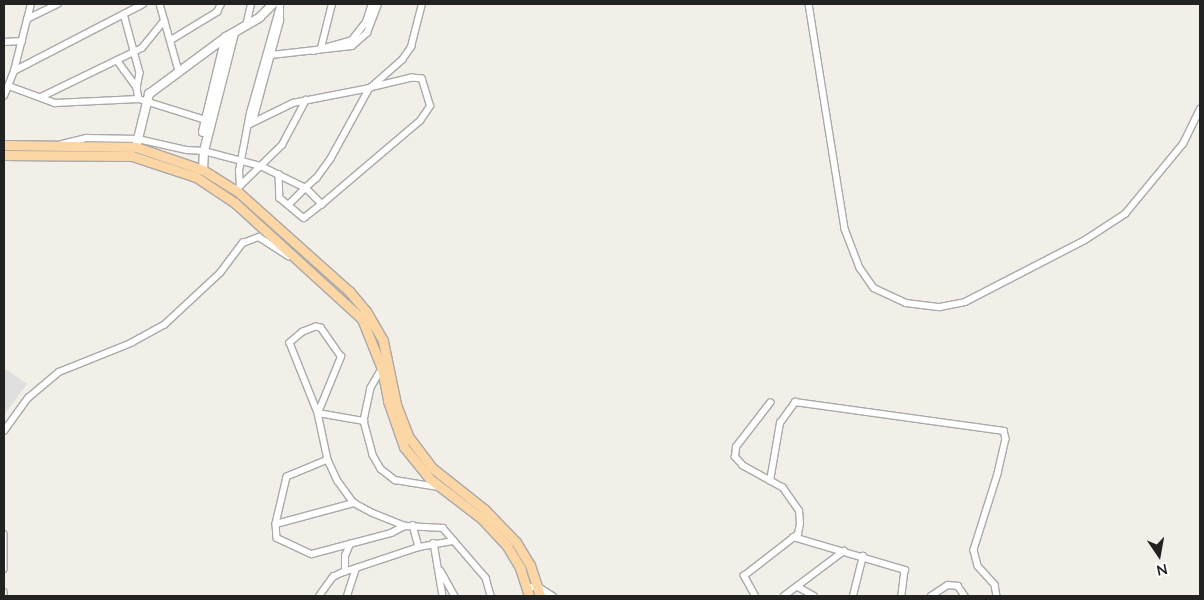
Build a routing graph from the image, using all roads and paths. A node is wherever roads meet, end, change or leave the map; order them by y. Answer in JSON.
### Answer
{"nodes":[{"id":1,"x":32,"y":4,"type":"edge"},
{"id":2,"x":58,"y":4,"type":"edge"},
{"id":3,"x":143,"y":4,"type":"edge"},
{"id":4,"x":160,"y":4,"type":"edge"},
{"id":5,"x":221,"y":4,"type":"edge"},
{"id":6,"x":251,"y":4,"type":"edge"},
{"id":7,"x":277,"y":4,"type":"edge"},
{"id":8,"x":332,"y":4,"type":"edge"},
{"id":9,"x":372,"y":4,"type":"edge"},
{"id":10,"x":378,"y":4,"type":"edge"},
{"id":11,"x":422,"y":4,"type":"edge"},
{"id":12,"x":809,"y":4,"type":"edge"},
{"id":13,"x":124,"y":14,"type":"junction"},
{"id":14,"x":27,"y":19,"type":"junction"},
{"id":15,"x":164,"y":21,"type":"junction"},
{"id":16,"x":246,"y":27,"type":"junction"},
{"id":17,"x":234,"y":33,"type":"junction"},
{"id":18,"x":226,"y":37,"type":"junction"},
{"id":19,"x":171,"y":40,"type":"junction"},
{"id":20,"x":22,"y":41,"type":"junction"},
{"id":21,"x":4,"y":42,"type":"edge"},
{"id":22,"x":322,"y":49,"type":"junction"},
{"id":23,"x":134,"y":52,"type":"junction"},
{"id":24,"x":271,"y":55,"type":"junction"},
{"id":25,"x":117,"y":60,"type":"junction"},
{"id":26,"x":179,"y":70,"type":"junction"},
{"id":27,"x":14,"y":71,"type":"junction"},
{"id":28,"x":9,"y":86,"type":"junction"},
{"id":29,"x":137,"y":88,"type":"junction"},
{"id":30,"x":370,"y":88,"type":"junction"},
{"id":31,"x":4,"y":96,"type":"edge"},
{"id":32,"x":41,"y":97,"type":"junction"},
{"id":33,"x":142,"y":100,"type":"junction"},
{"id":34,"x":306,"y":100,"type":"junction"},
{"id":35,"x":1200,"y":108,"type":"edge"},
{"id":36,"x":206,"y":120,"type":"junction"},
{"id":37,"x":252,"y":122,"type":"junction"},
{"id":38,"x":137,"y":143,"type":"junction"},
{"id":39,"x":4,"y":145,"type":"edge"},
{"id":40,"x":202,"y":153,"type":"junction"},
{"id":41,"x":4,"y":155,"type":"edge"},
{"id":42,"x":242,"y":160,"type":"junction"},
{"id":43,"x":261,"y":166,"type":"junction"},
{"id":44,"x":203,"y":170,"type":"junction"},
{"id":45,"x":279,"y":174,"type":"junction"},
{"id":46,"x":306,"y":188,"type":"junction"},
{"id":47,"x":238,"y":189,"type":"junction"},
{"id":48,"x":322,"y":204,"type":"junction"},
{"id":49,"x":289,"y":205,"type":"junction"},
{"id":50,"x":299,"y":258,"type":"junction"},
{"id":51,"x":382,"y":369,"type":"junction"},
{"id":52,"x":770,"y":403,"type":"dead end"},
{"id":53,"x":318,"y":413,"type":"junction"},
{"id":54,"x":364,"y":421,"type":"junction"},
{"id":55,"x":4,"y":431,"type":"edge"},
{"id":56,"x":328,"y":460,"type":"junction"},
{"id":57,"x":770,"y":481,"type":"junction"},
{"id":58,"x":440,"y":487,"type":"junction"},
{"id":59,"x":354,"y":503,"type":"junction"},
{"id":60,"x":276,"y":524,"type":"junction"},
{"id":61,"x":413,"y":525,"type":"junction"},
{"id":62,"x":405,"y":526,"type":"junction"},
{"id":63,"x":4,"y":534,"type":"edge"},
{"id":64,"x":793,"y":537,"type":"junction"},
{"id":65,"x":452,"y":541,"type":"junction"},
{"id":66,"x":434,"y":543,"type":"junction"},
{"id":67,"x":350,"y":544,"type":"junction"},
{"id":68,"x":418,"y":546,"type":"junction"},
{"id":69,"x":844,"y":551,"type":"junction"},
{"id":70,"x":863,"y":556,"type":"junction"},
{"id":71,"x":438,"y":565,"type":"junction"},
{"id":72,"x":4,"y":569,"type":"edge"},
{"id":73,"x":356,"y":569,"type":"junction"},
{"id":74,"x":345,"y":572,"type":"junction"},
{"id":75,"x":798,"y":587,"type":"junction"},
{"id":76,"x":4,"y":592,"type":"edge"},
{"id":77,"x":528,"y":592,"type":"edge"},
{"id":78,"x":540,"y":592,"type":"edge"},
{"id":79,"x":4,"y":596,"type":"edge"},
{"id":80,"x":319,"y":596,"type":"edge"},
{"id":81,"x":347,"y":596,"type":"edge"},
{"id":82,"x":443,"y":596,"type":"edge"},
{"id":83,"x":455,"y":596,"type":"edge"},
{"id":84,"x":491,"y":596,"type":"edge"},
{"id":85,"x":553,"y":596,"type":"edge"},
{"id":86,"x":755,"y":596,"type":"edge"},
{"id":87,"x":784,"y":596,"type":"edge"},
{"id":88,"x":814,"y":596,"type":"edge"},
{"id":89,"x":853,"y":596,"type":"edge"},
{"id":90,"x":902,"y":596,"type":"edge"},
{"id":91,"x":931,"y":596,"type":"edge"},
{"id":92,"x":965,"y":596,"type":"edge"},
{"id":93,"x":997,"y":596,"type":"edge"}],
"edges":[{"from":1,"to":14,"type":"street"},
{"from":2,"to":14,"type":"street"},
{"from":3,"to":13,"type":"street"},
{"from":4,"to":15,"type":"street"},
{"from":5,"to":19,"type":"street"},
{"from":6,"to":16,"type":"street"},
{"from":7,"to":16,"type":"street"},
{"from":7,"to":24,"type":"street"},
{"from":7,"to":37,"type":"street"},
{"from":8,"to":22,"type":"street"},
{"from":9,"to":22,"type":"street"},
{"from":10,"to":22,"type":"street"},
{"from":11,"to":30,"type":"street"},
{"from":12,"to":35,"type":"street"},
{"from":13,"to":23,"type":"street"},
{"from":13,"to":27,"type":"street"},
{"from":14,"to":20,"type":"street"},
{"from":15,"to":19,"type":"street"},
{"from":15,"to":23,"type":"street"},
{"from":16,"to":17,"type":"street"},
{"from":17,"to":18,"type":"street"},
{"from":17,"to":40,"type":"street"},
{"from":18,"to":26,"type":"street"},
{"from":18,"to":36,"type":"street"},
{"from":19,"to":26,"type":"street"},
{"from":20,"to":21,"type":"street"},
{"from":20,"to":27,"type":"street"},
{"from":22,"to":24,"type":"street"},
{"from":23,"to":25,"type":"street"},
{"from":23,"to":29,"type":"street"},
{"from":24,"to":37,"type":"street"},
{"from":25,"to":29,"type":"street"},
{"from":25,"to":32,"type":"street"},
{"from":26,"to":33,"type":"street"},
{"from":27,"to":28,"type":"street"},
{"from":28,"to":31,"type":"street"},
{"from":28,"to":32,"type":"street"},
{"from":29,"to":33,"type":"street"},
{"from":30,"to":34,"type":"street"},
{"from":30,"to":46,"type":"street"},
{"from":30,"to":48,"type":"street"},
{"from":32,"to":33,"type":"street"},
{"from":33,"to":36,"type":"street"},
{"from":33,"to":38,"type":"street"},
{"from":34,"to":37,"type":"street"},
{"from":34,"to":43,"type":"street"},
{"from":36,"to":40,"type":"street"},
{"from":37,"to":42,"type":"street"},
{"from":38,"to":39,"type":"main road"},
{"from":38,"to":40,"type":"street"},
{"from":38,"to":44,"type":"main road"},
{"from":40,"to":42,"type":"street"},
{"from":40,"to":44,"type":"street"},
{"from":41,"to":50,"type":"main road"},
{"from":42,"to":43,"type":"street"},
{"from":42,"to":47,"type":"street"},
{"from":43,"to":45,"type":"street"},
{"from":43,"to":47,"type":"street"},
{"from":44,"to":47,"type":"main road"},
{"from":45,"to":46,"type":"street"},
{"from":45,"to":49,"type":"street"},
{"from":46,"to":48,"type":"street"},
{"from":46,"to":49,"type":"street"},
{"from":47,"to":78,"type":"main road"},
{"from":48,"to":49,"type":"street"},
{"from":50,"to":51,"type":"main road"},
{"from":50,"to":55,"type":"street"},
{"from":51,"to":54,"type":"street"},
{"from":51,"to":58,"type":"main road"},
{"from":52,"to":57,"type":"street"},
{"from":53,"to":53,"type":"street"},
{"from":53,"to":54,"type":"street"},
{"from":53,"to":56,"type":"street"},
{"from":54,"to":58,"type":"street"},
{"from":56,"to":59,"type":"street"},
{"from":56,"to":60,"type":"street"},
{"from":57,"to":64,"type":"street"},
{"from":57,"to":93,"type":"street"},
{"from":58,"to":77,"type":"main road"},
{"from":59,"to":60,"type":"street"},
{"from":59,"to":62,"type":"street"},
{"from":60,"to":67,"type":"street"},
{"from":61,"to":62,"type":"street"},
{"from":61,"to":65,"type":"street"},
{"from":61,"to":68,"type":"street"},
{"from":62,"to":67,"type":"street"},
{"from":63,"to":72,"type":"street"},
{"from":64,"to":69,"type":"street"},
{"from":64,"to":86,"type":"street"},
{"from":65,"to":66,"type":"street"},
{"from":65,"to":84,"type":"street"},
{"from":66,"to":68,"type":"street"},
{"from":66,"to":71,"type":"street"},
{"from":67,"to":74,"type":"street"},
{"from":68,"to":73,"type":"street"},
{"from":69,"to":70,"type":"street"},
{"from":69,"to":75,"type":"street"},
{"from":70,"to":89,"type":"street"},
{"from":70,"to":90,"type":"street"},
{"from":71,"to":82,"type":"street"},
{"from":71,"to":83,"type":"street"},
{"from":73,"to":74,"type":"street"},
{"from":73,"to":81,"type":"street"},
{"from":74,"to":80,"type":"street"},
{"from":75,"to":87,"type":"street"},
{"from":75,"to":88,"type":"street"},
{"from":76,"to":79,"type":"street"},
{"from":77,"to":78,"type":"street"},
{"from":78,"to":85,"type":"street"},
{"from":91,"to":92,"type":"street"}]}
